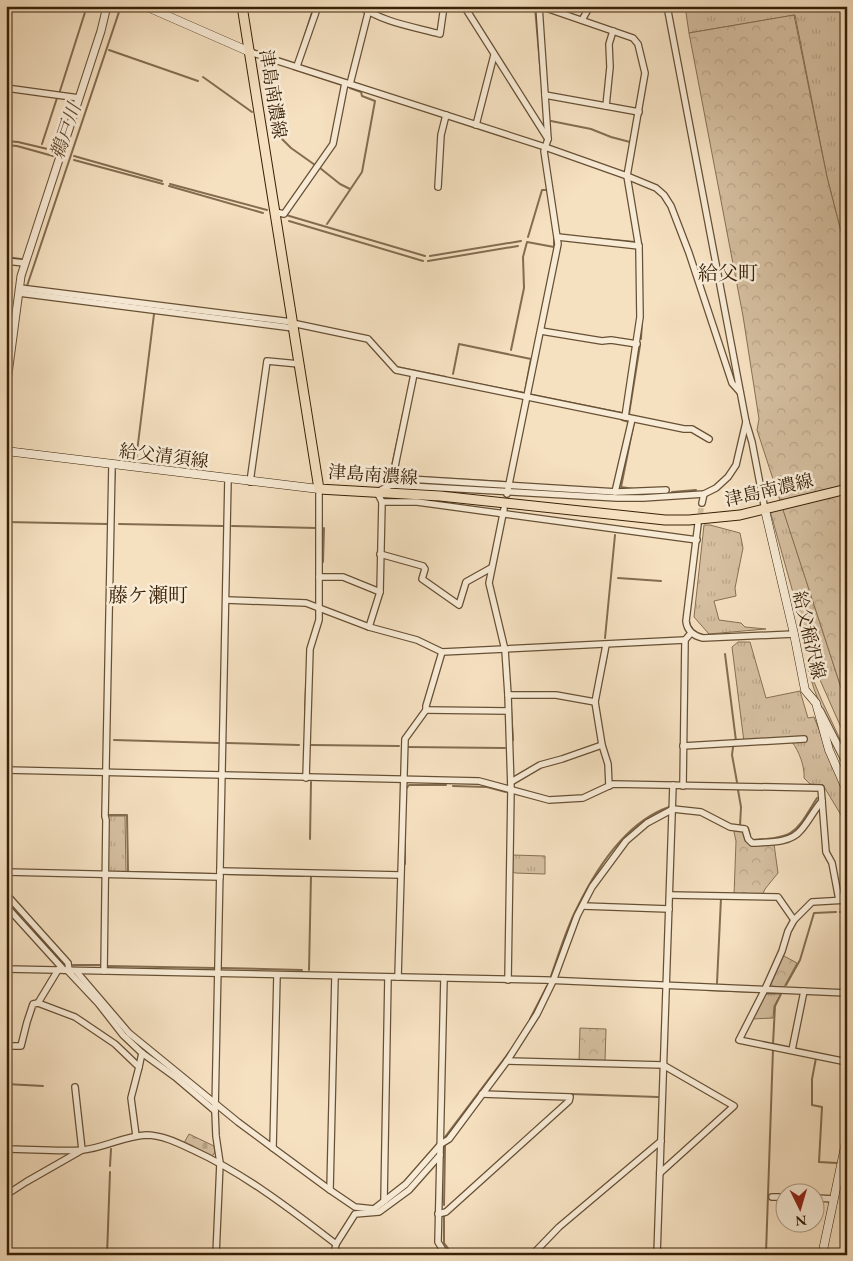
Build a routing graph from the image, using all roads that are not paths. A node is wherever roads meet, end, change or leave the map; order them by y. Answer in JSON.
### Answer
{"nodes":[{"id":1,"x":107,"y":6,"type":"edge"},
{"id":2,"x":145,"y":6,"type":"edge"},
{"id":3,"x":242,"y":6,"type":"edge"},
{"id":4,"x":318,"y":6,"type":"edge"},
{"id":5,"x":360,"y":6,"type":"edge"},
{"id":6,"x":444,"y":6,"type":"edge"},
{"id":7,"x":464,"y":6,"type":"edge"},
{"id":8,"x":540,"y":6,"type":"edge"},
{"id":9,"x":590,"y":6,"type":"edge"},
{"id":10,"x":667,"y":6,"type":"edge"},
{"id":11,"x":368,"y":13,"type":"junction"},
{"id":12,"x":582,"y":20,"type":"junction"},
{"id":13,"x":612,"y":31,"type":"junction"},
{"id":14,"x":250,"y":52,"type":"junction"},
{"id":15,"x":494,"y":55,"type":"junction"},
{"id":16,"x":297,"y":66,"type":"junction"},
{"id":17,"x":348,"y":83,"type":"junction"},
{"id":18,"x":6,"y":88,"type":"edge"},
{"id":19,"x":545,"y":95,"type":"junction"},
{"id":20,"x":79,"y":98,"type":"junction"},
{"id":21,"x":606,"y":106,"type":"junction"},
{"id":22,"x":639,"y":112,"type":"junction"},
{"id":23,"x":446,"y":115,"type":"junction"},
{"id":24,"x":476,"y":125,"type":"junction"},
{"id":25,"x":548,"y":139,"type":"junction"},
{"id":26,"x":545,"y":147,"type":"junction"},
{"id":27,"x":627,"y":176,"type":"junction"},
{"id":28,"x":438,"y":187,"type":"dead end"},
{"id":29,"x":275,"y":212,"type":"junction"},
{"id":30,"x":558,"y":237,"type":"junction"},
{"id":31,"x":639,"y":246,"type":"junction"},
{"id":32,"x":6,"y":261,"type":"edge"},
{"id":33,"x":24,"y":263,"type":"junction"},
{"id":34,"x":20,"y":290,"type":"junction"},
{"id":35,"x":292,"y":325,"type":"junction"},
{"id":36,"x":541,"y":331,"type":"junction"},
{"id":37,"x":637,"y":344,"type":"junction"},
{"id":38,"x":299,"y":364,"type":"junction"},
{"id":39,"x":414,"y":374,"type":"junction"},
{"id":40,"x":6,"y":389,"type":"edge"},
{"id":41,"x":740,"y":392,"type":"junction"},
{"id":42,"x":527,"y":397,"type":"junction"},
{"id":43,"x":628,"y":418,"type":"junction"},
{"id":44,"x":746,"y":422,"type":"junction"},
{"id":45,"x":709,"y":439,"type":"dead end"},
{"id":46,"x":6,"y":451,"type":"edge"},
{"id":47,"x":112,"y":465,"type":"junction"},
{"id":48,"x":393,"y":478,"type":"junction"},
{"id":49,"x":228,"y":479,"type":"junction"},
{"id":50,"x":250,"y":482,"type":"junction"},
{"id":51,"x":391,"y":485,"type":"junction"},
{"id":52,"x":509,"y":485,"type":"junction"},
{"id":53,"x":319,"y":489,"type":"junction"},
{"id":54,"x":847,"y":489,"type":"edge"},
{"id":55,"x":666,"y":490,"type":"dead end"},
{"id":56,"x":377,"y":492,"type":"junction"},
{"id":57,"x":507,"y":494,"type":"junction"},
{"id":58,"x":616,"y":494,"type":"junction"},
{"id":59,"x":704,"y":494,"type":"junction"},
{"id":60,"x":382,"y":502,"type":"junction"},
{"id":61,"x":702,"y":503,"type":"tunnel mouth"},
{"id":62,"x":765,"y":510,"type":"junction"},
{"id":63,"x":504,"y":512,"type":"junction"},
{"id":64,"x":698,"y":524,"type":"tunnel mouth"},
{"id":65,"x":696,"y":540,"type":"junction"},
{"id":66,"x":380,"y":554,"type":"junction"},
{"id":67,"x":491,"y":568,"type":"junction"},
{"id":68,"x":319,"y":577,"type":"junction"},
{"id":69,"x":380,"y":592,"type":"junction"},
{"id":70,"x":226,"y":600,"type":"junction"},
{"id":71,"x":319,"y":608,"type":"junction"},
{"id":72,"x":369,"y":627,"type":"junction"},
{"id":73,"x":691,"y":632,"type":"junction"},
{"id":74,"x":794,"y":634,"type":"junction"},
{"id":75,"x":685,"y":640,"type":"junction"},
{"id":76,"x":606,"y":645,"type":"junction"},
{"id":77,"x":505,"y":650,"type":"junction"},
{"id":78,"x":442,"y":652,"type":"junction"},
{"id":79,"x":508,"y":695,"type":"junction"},
{"id":80,"x":595,"y":702,"type":"junction"},
{"id":81,"x":816,"y":703,"type":"junction"},
{"id":82,"x":426,"y":710,"type":"junction"},
{"id":83,"x":508,"y":711,"type":"junction"},
{"id":84,"x":804,"y":739,"type":"dead end"},
{"id":85,"x":602,"y":745,"type":"junction"},
{"id":86,"x":683,"y":746,"type":"junction"},
{"id":87,"x":847,"y":764,"type":"edge"},
{"id":88,"x":6,"y":770,"type":"edge"},
{"id":89,"x":105,"y":773,"type":"junction"},
{"id":90,"x":222,"y":776,"type":"junction"},
{"id":91,"x":306,"y":778,"type":"junction"},
{"id":92,"x":403,"y":780,"type":"junction"},
{"id":93,"x":511,"y":785,"type":"junction"},
{"id":94,"x":674,"y":785,"type":"junction"},
{"id":95,"x":609,"y":786,"type":"junction"},
{"id":96,"x":682,"y":786,"type":"junction"},
{"id":97,"x":847,"y":790,"type":"edge"},
{"id":98,"x":822,"y":801,"type":"junction"},
{"id":99,"x":673,"y":809,"type":"junction"},
{"id":100,"x":6,"y":872,"type":"edge"},
{"id":101,"x":105,"y":874,"type":"junction"},
{"id":102,"x":220,"y":874,"type":"junction"},
{"id":103,"x":400,"y":875,"type":"junction"},
{"id":104,"x":6,"y":894,"type":"edge"},
{"id":105,"x":670,"y":895,"type":"junction"},
{"id":106,"x":839,"y":900,"type":"junction"},
{"id":107,"x":847,"y":900,"type":"edge"},
{"id":108,"x":6,"y":906,"type":"edge"},
{"id":109,"x":583,"y":906,"type":"junction"},
{"id":110,"x":669,"y":909,"type":"junction"},
{"id":111,"x":794,"y":920,"type":"junction"},
{"id":112,"x":6,"y":969,"type":"edge"},
{"id":113,"x":64,"y":970,"type":"junction"},
{"id":114,"x":76,"y":971,"type":"junction"},
{"id":115,"x":104,"y":971,"type":"junction"},
{"id":116,"x":218,"y":974,"type":"junction"},
{"id":117,"x":277,"y":975,"type":"junction"},
{"id":118,"x":335,"y":976,"type":"junction"},
{"id":119,"x":388,"y":977,"type":"junction"},
{"id":120,"x":398,"y":977,"type":"junction"},
{"id":121,"x":444,"y":978,"type":"junction"},
{"id":122,"x":508,"y":980,"type":"junction"},
{"id":123,"x":553,"y":981,"type":"junction"},
{"id":124,"x":666,"y":985,"type":"junction"},
{"id":125,"x":765,"y":989,"type":"junction"},
{"id":126,"x":804,"y":990,"type":"junction"},
{"id":127,"x":847,"y":993,"type":"edge"},
{"id":128,"x":38,"y":1003,"type":"junction"},
{"id":129,"x":6,"y":1046,"type":"edge"},
{"id":130,"x":792,"y":1050,"type":"junction"},
{"id":131,"x":142,"y":1053,"type":"junction"},
{"id":132,"x":507,"y":1061,"type":"junction"},
{"id":133,"x":847,"y":1062,"type":"edge"},
{"id":134,"x":663,"y":1065,"type":"junction"},
{"id":135,"x":139,"y":1067,"type":"junction"},
{"id":136,"x":75,"y":1087,"type":"dead end"},
{"id":137,"x":482,"y":1094,"type":"junction"},
{"id":138,"x":216,"y":1103,"type":"junction"},
{"id":139,"x":215,"y":1111,"type":"junction"},
{"id":140,"x":136,"y":1136,"type":"junction"},
{"id":141,"x":847,"y":1137,"type":"edge"},
{"id":142,"x":660,"y":1141,"type":"junction"},
{"id":143,"x":441,"y":1144,"type":"junction"},
{"id":144,"x":273,"y":1148,"type":"junction"},
{"id":145,"x":6,"y":1149,"type":"edge"},
{"id":146,"x":82,"y":1150,"type":"junction"},
{"id":147,"x":440,"y":1155,"type":"junction"},
{"id":148,"x":220,"y":1163,"type":"junction"},
{"id":149,"x":660,"y":1173,"type":"junction"},
{"id":150,"x":330,"y":1190,"type":"junction"},
{"id":151,"x":6,"y":1196,"type":"edge"},
{"id":152,"x":772,"y":1197,"type":"dead end"},
{"id":153,"x":776,"y":1197,"type":"edge"},
{"id":154,"x":826,"y":1198,"type":"edge"},
{"id":155,"x":834,"y":1198,"type":"junction"},
{"id":156,"x":384,"y":1201,"type":"junction"},
{"id":157,"x":438,"y":1214,"type":"junction"},
{"id":158,"x":336,"y":1244,"type":"junction"},
{"id":159,"x":6,"y":1250,"type":"edge"},
{"id":160,"x":657,"y":1254,"type":"edge"},
{"id":161,"x":9,"y":1255,"type":"edge"},
{"id":162,"x":216,"y":1255,"type":"edge"},
{"id":163,"x":340,"y":1255,"type":"edge"},
{"id":164,"x":446,"y":1255,"type":"edge"},
{"id":165,"x":532,"y":1255,"type":"edge"},
{"id":166,"x":703,"y":1255,"type":"edge"},
{"id":167,"x":822,"y":1255,"type":"edge"}],
"edges":[{"from":1,"to":20,"type":"street"},
{"from":2,"to":14,"type":"main road"},
{"from":3,"to":14,"type":"main road","name":"津島南濃線"},
{"from":4,"to":16,"type":"street"},
{"from":5,"to":11,"type":"street"},
{"from":6,"to":11,"type":"street"},
{"from":7,"to":15,"type":"street"},
{"from":8,"to":12,"type":"street"},
{"from":8,"to":19,"type":"street"},
{"from":9,"to":12,"type":"street"},
{"from":10,"to":41,"type":"street"},
{"from":11,"to":17,"type":"street"},
{"from":12,"to":13,"type":"street"},
{"from":13,"to":21,"type":"street"},
{"from":13,"to":22,"type":"street"},
{"from":14,"to":16,"type":"street"},
{"from":14,"to":29,"type":"main road","name":"津島南濃線"},
{"from":15,"to":24,"type":"street"},
{"from":15,"to":25,"type":"street"},
{"from":16,"to":17,"type":"street"},
{"from":17,"to":23,"type":"street"},
{"from":17,"to":29,"type":"street"},
{"from":18,"to":20,"type":"street"},
{"from":19,"to":21,"type":"street"},
{"from":19,"to":25,"type":"street"},
{"from":20,"to":33,"type":"street"},
{"from":21,"to":22,"type":"street"},
{"from":22,"to":27,"type":"street"},
{"from":23,"to":24,"type":"street"},
{"from":23,"to":28,"type":"street"},
{"from":24,"to":26,"type":"street"},
{"from":25,"to":26,"type":"street"},
{"from":26,"to":27,"type":"street"},
{"from":26,"to":30,"type":"street"},
{"from":27,"to":31,"type":"street"},
{"from":27,"to":41,"type":"street"},
{"from":29,"to":35,"type":"main road","name":"津島南濃線"},
{"from":30,"to":31,"type":"street"},
{"from":30,"to":36,"type":"street"},
{"from":31,"to":37,"type":"street"},
{"from":32,"to":33,"type":"street"},
{"from":33,"to":34,"type":"street"},
{"from":34,"to":35,"type":"street"},
{"from":34,"to":40,"type":"street"},
{"from":35,"to":38,"type":"main road","name":"津島南濃線"},
{"from":35,"to":39,"type":"street"},
{"from":36,"to":37,"type":"street"},
{"from":36,"to":42,"type":"street"},
{"from":37,"to":43,"type":"street"},
{"from":38,"to":50,"type":"street"},
{"from":38,"to":53,"type":"main road","name":"津島南濃線"},
{"from":39,"to":42,"type":"street"},
{"from":39,"to":48,"type":"street"},
{"from":41,"to":44,"type":"street"},
{"from":42,"to":43,"type":"street"},
{"from":42,"to":52,"type":"street"},
{"from":43,"to":45,"type":"street"},
{"from":43,"to":58,"type":"street"},
{"from":44,"to":59,"type":"street"},
{"from":44,"to":62,"type":"street"},
{"from":46,"to":47,"type":"main road","name":"給父清須線"},
{"from":47,"to":49,"type":"main road","name":"給父清須線"},
{"from":47,"to":89,"type":"street"},
{"from":48,"to":51,"type":"street"},
{"from":48,"to":52,"type":"street"},
{"from":49,"to":50,"type":"main road","name":"給父清須線"},
{"from":49,"to":70,"type":"street"},
{"from":50,"to":53,"type":"main road","name":"給父清須線"},
{"from":51,"to":56,"type":"street"},
{"from":51,"to":57,"type":"street"},
{"from":52,"to":57,"type":"street"},
{"from":52,"to":58,"type":"street"},
{"from":53,"to":56,"type":"main road","name":"津島南濃線"},
{"from":53,"to":68,"type":"street"},
{"from":54,"to":62,"type":"main road","name":"津島南濃線"},
{"from":55,"to":58,"type":"street"},
{"from":56,"to":60,"type":"street"},
{"from":56,"to":62,"type":"main road","name":"津島南濃線"},
{"from":57,"to":58,"type":"street"},
{"from":58,"to":59,"type":"street"},
{"from":59,"to":61,"type":"street"},
{"from":60,"to":63,"type":"street"},
{"from":60,"to":66,"type":"street"},
{"from":62,"to":74,"type":"main road","name":"給父稲沢線"},
{"from":63,"to":65,"type":"street"},
{"from":63,"to":67,"type":"street"},
{"from":64,"to":65,"type":"street"},
{"from":65,"to":73,"type":"street"},
{"from":66,"to":67,"type":"street"},
{"from":66,"to":69,"type":"street"},
{"from":67,"to":77,"type":"street"},
{"from":68,"to":69,"type":"street"},
{"from":68,"to":71,"type":"street"},
{"from":69,"to":72,"type":"street"},
{"from":70,"to":71,"type":"street"},
{"from":70,"to":90,"type":"street"},
{"from":71,"to":72,"type":"street"},
{"from":71,"to":91,"type":"street"},
{"from":72,"to":78,"type":"street"},
{"from":73,"to":74,"type":"street"},
{"from":73,"to":75,"type":"street"},
{"from":74,"to":81,"type":"main road","name":"給父稲沢線"},
{"from":75,"to":76,"type":"street"},
{"from":75,"to":86,"type":"street"},
{"from":76,"to":77,"type":"street"},
{"from":76,"to":80,"type":"street"},
{"from":77,"to":78,"type":"street"},
{"from":77,"to":79,"type":"street"},
{"from":78,"to":82,"type":"street"},
{"from":79,"to":80,"type":"street"},
{"from":79,"to":83,"type":"street"},
{"from":80,"to":85,"type":"street"},
{"from":81,"to":87,"type":"street"},
{"from":81,"to":97,"type":"main road","name":"給父稲沢線"},
{"from":82,"to":83,"type":"street"},
{"from":82,"to":92,"type":"street"},
{"from":83,"to":93,"type":"street"},
{"from":84,"to":86,"type":"street"},
{"from":85,"to":93,"type":"street"},
{"from":85,"to":95,"type":"street"},
{"from":86,"to":96,"type":"street"},
{"from":88,"to":89,"type":"street"},
{"from":89,"to":90,"type":"street"},
{"from":89,"to":101,"type":"street"},
{"from":90,"to":91,"type":"street"},
{"from":90,"to":102,"type":"street"},
{"from":91,"to":92,"type":"street"},
{"from":92,"to":93,"type":"street"},
{"from":92,"to":103,"type":"street"},
{"from":93,"to":95,"type":"street"},
{"from":93,"to":122,"type":"street"},
{"from":94,"to":95,"type":"street"},
{"from":94,"to":96,"type":"street"},
{"from":94,"to":99,"type":"street"},
{"from":96,"to":98,"type":"street"},
{"from":98,"to":99,"type":"street"},
{"from":98,"to":106,"type":"street"},
{"from":99,"to":105,"type":"street"},
{"from":99,"to":109,"type":"street"},
{"from":100,"to":101,"type":"street"},
{"from":101,"to":102,"type":"street"},
{"from":101,"to":115,"type":"street"},
{"from":102,"to":103,"type":"street"},
{"from":102,"to":116,"type":"street"},
{"from":103,"to":120,"type":"street"},
{"from":104,"to":113,"type":"street"},
{"from":105,"to":110,"type":"street"},
{"from":105,"to":111,"type":"street"},
{"from":106,"to":107,"type":"street"},
{"from":106,"to":111,"type":"street"},
{"from":108,"to":113,"type":"street"},
{"from":109,"to":110,"type":"street"},
{"from":109,"to":123,"type":"street"},
{"from":110,"to":124,"type":"street"},
{"from":111,"to":125,"type":"street"},
{"from":112,"to":113,"type":"street"},
{"from":113,"to":114,"type":"street"},
{"from":113,"to":128,"type":"street"},
{"from":113,"to":131,"type":"street"},
{"from":114,"to":115,"type":"street"},
{"from":114,"to":138,"type":"street"},
{"from":115,"to":116,"type":"street"},
{"from":116,"to":117,"type":"street"},
{"from":116,"to":138,"type":"street"},
{"from":117,"to":118,"type":"street"},
{"from":117,"to":144,"type":"street"},
{"from":118,"to":119,"type":"street"},
{"from":118,"to":150,"type":"street"},
{"from":119,"to":120,"type":"street"},
{"from":119,"to":156,"type":"street"},
{"from":120,"to":121,"type":"street"},
{"from":121,"to":122,"type":"street"},
{"from":121,"to":143,"type":"street"},
{"from":122,"to":123,"type":"street"},
{"from":123,"to":124,"type":"street"},
{"from":123,"to":132,"type":"street"},
{"from":124,"to":125,"type":"street"},
{"from":124,"to":134,"type":"street"},
{"from":125,"to":126,"type":"street"},
{"from":125,"to":130,"type":"street"},
{"from":126,"to":127,"type":"street"},
{"from":126,"to":130,"type":"street"},
{"from":128,"to":129,"type":"street"},
{"from":128,"to":135,"type":"street"},
{"from":130,"to":133,"type":"street"},
{"from":131,"to":135,"type":"street"},
{"from":131,"to":139,"type":"street"},
{"from":132,"to":134,"type":"street"},
{"from":132,"to":137,"type":"street"},
{"from":134,"to":142,"type":"street"},
{"from":134,"to":149,"type":"street"},
{"from":135,"to":140,"type":"street"},
{"from":136,"to":146,"type":"street"},
{"from":137,"to":143,"type":"street"},
{"from":137,"to":157,"type":"street"},
{"from":138,"to":139,"type":"street"},
{"from":138,"to":144,"type":"street"},
{"from":139,"to":148,"type":"street"},
{"from":140,"to":146,"type":"street"},
{"from":140,"to":148,"type":"street"},
{"from":141,"to":155,"type":"main road"},
{"from":142,"to":149,"type":"street"},
{"from":142,"to":165,"type":"street"},
{"from":143,"to":147,"type":"street"},
{"from":143,"to":156,"type":"street"},
{"from":144,"to":150,"type":"street"},
{"from":145,"to":146,"type":"street"},
{"from":146,"to":151,"type":"street"},
{"from":147,"to":157,"type":"street"},
{"from":147,"to":158,"type":"street"},
{"from":148,"to":158,"type":"street"},
{"from":148,"to":162,"type":"street"},
{"from":149,"to":160,"type":"street"},
{"from":150,"to":156,"type":"street"},
{"from":152,"to":153,"type":"street"},
{"from":154,"to":155,"type":"street"},
{"from":155,"to":167,"type":"main road"},
{"from":157,"to":164,"type":"street"},
{"from":158,"to":163,"type":"street"},
{"from":159,"to":161,"type":"street"},
{"from":160,"to":166,"type":"street"}]}
